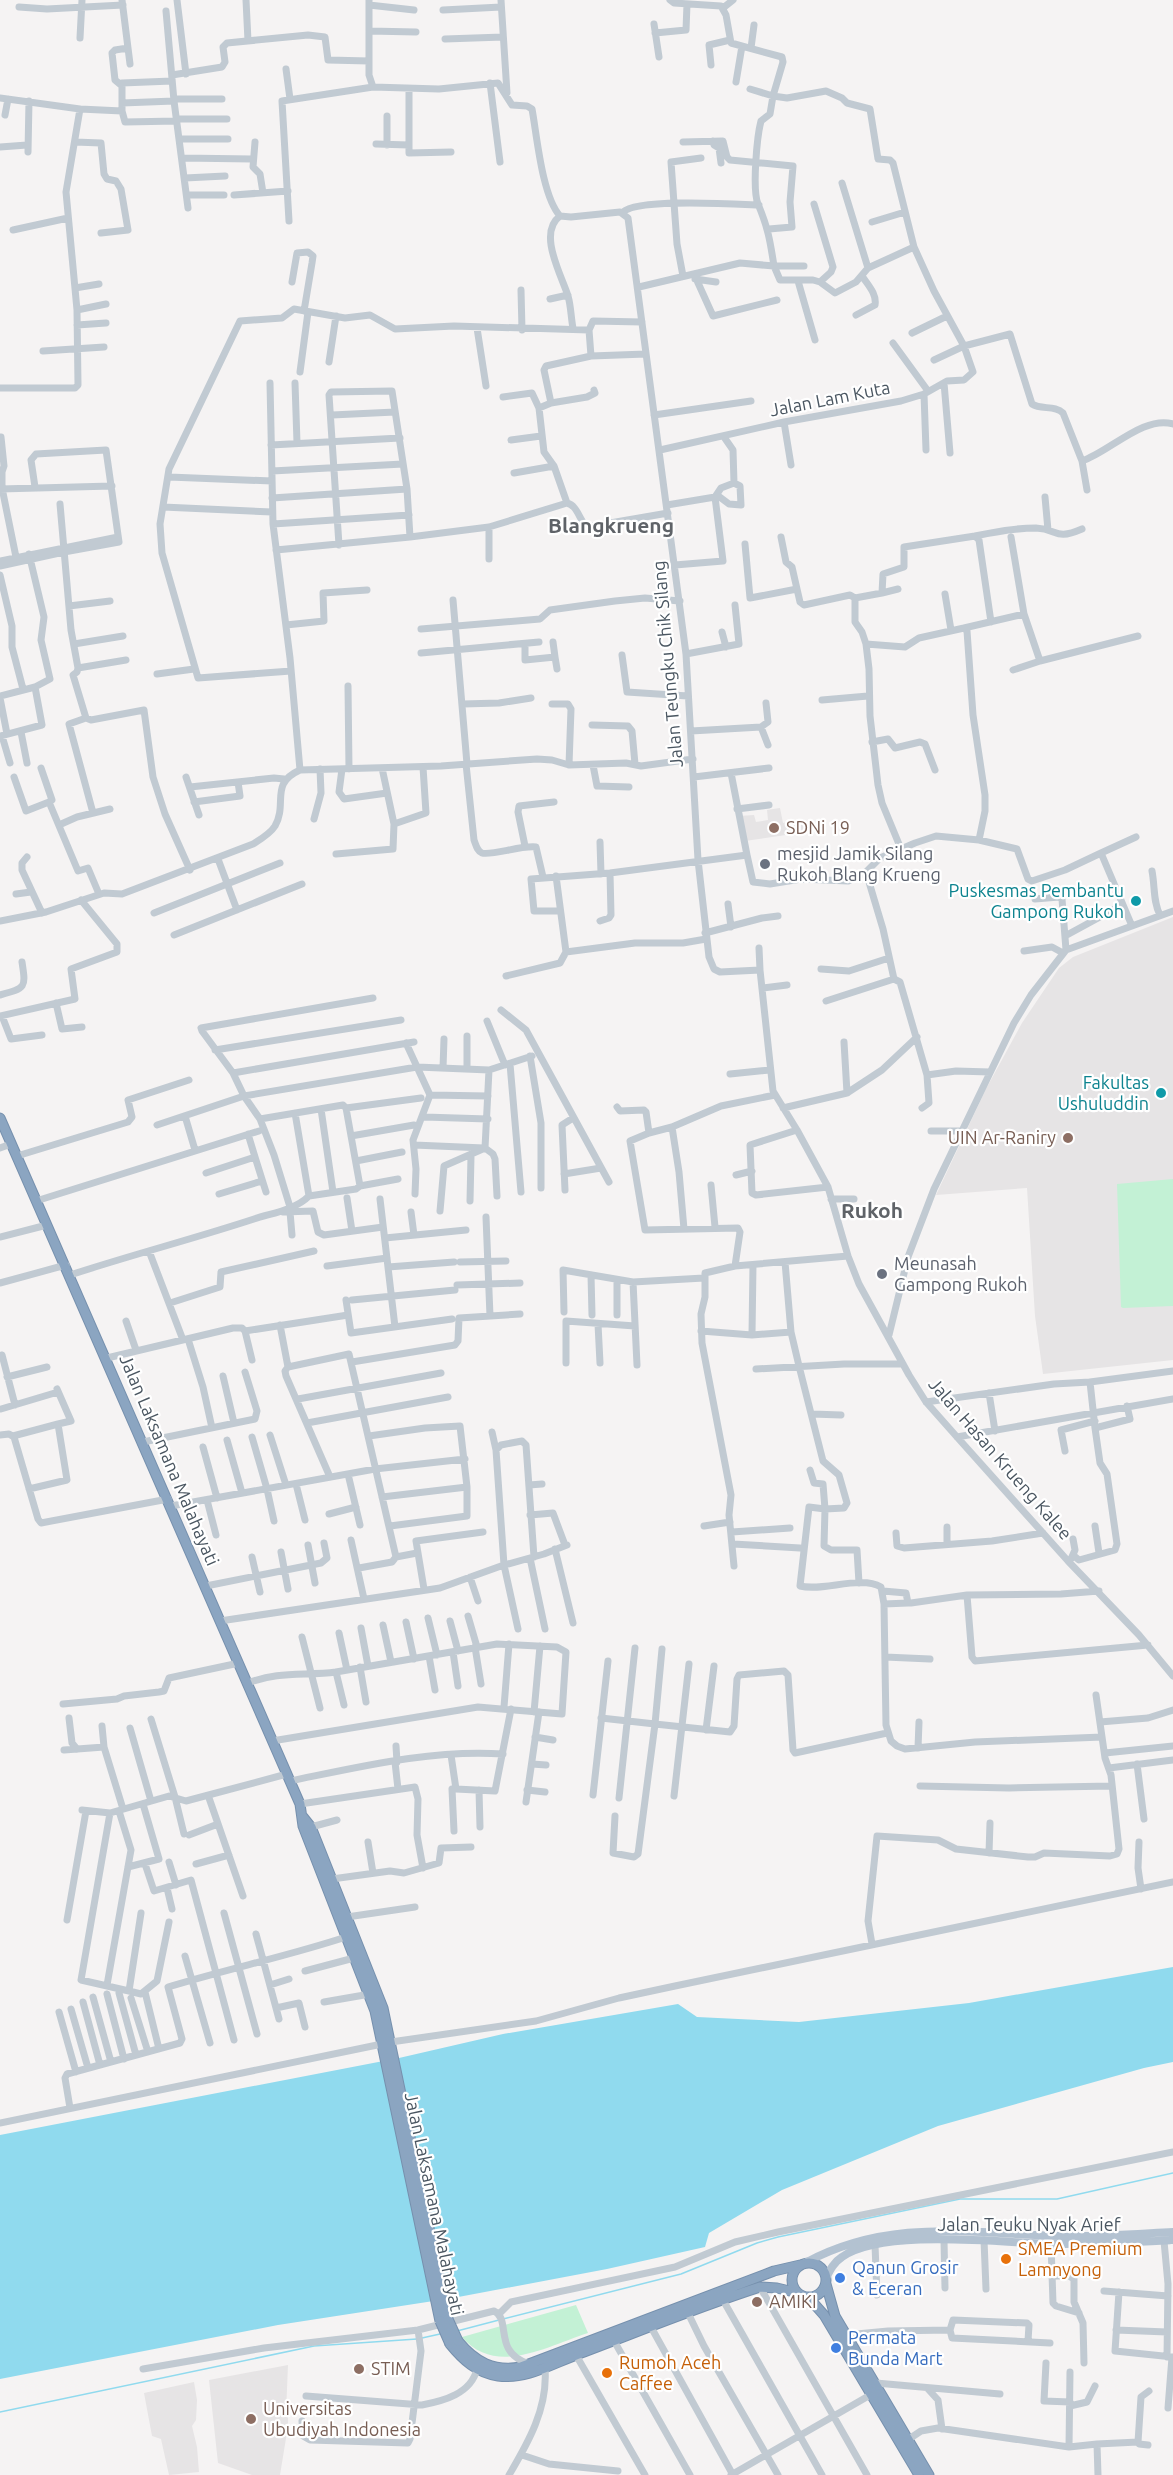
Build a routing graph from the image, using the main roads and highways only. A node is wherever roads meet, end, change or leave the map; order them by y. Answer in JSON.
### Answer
{"nodes":[{"id":1,"x":0,"y":1118,"type":"edge"},
{"id":2,"x":303,"y":1817,"type":"junction"},
{"id":3,"x":382,"y":2019,"type":"junction"},
{"id":4,"x":1173,"y":2232,"type":"edge"},
{"id":5,"x":1099,"y":2240,"type":"junction"},
{"id":6,"x":1168,"y":2240,"type":"edge"},
{"id":7,"x":802,"y":2264,"type":"junction"},
{"id":8,"x":826,"y":2281,"type":"junction"},
{"id":9,"x":798,"y":2293,"type":"junction"},
{"id":10,"x":808,"y":2297,"type":"junction"},
{"id":11,"x":613,"y":2338,"type":"junction"},
{"id":12,"x":454,"y":2343,"type":"junction"},
{"id":13,"x":919,"y":2475,"type":"edge"},
{"id":14,"x":929,"y":2475,"type":"edge"}],
"edges":[{"from":1,"to":2,"type":"highway","name":"Jalan Laksamana Malahayati"},
{"from":2,"to":3,"type":"highway","name":"Jalan Laksamana Malahayati"},
{"from":2,"to":3,"type":"highway","name":"Jalan Laksamana Malahayati"},
{"from":3,"to":12,"type":"highway","name":"Jalan Laksamana Malahayati","bridge":true},
{"from":4,"to":5,"type":"main road","name":"Jalan Teuku Nyak Arief"},
{"from":5,"to":6,"type":"main road","name":"Jalan Teuku Nyak Arief"},
{"from":5,"to":7,"type":"main road","name":"Jalan Teuku Nyak Arief"},
{"from":5,"to":8,"type":"main road","name":"Jalan Teuku Nyak Arief"},
{"from":7,"to":8,"type":"highway"},
{"from":7,"to":9,"type":"highway"},
{"from":7,"to":11,"type":"highway","name":"Jalan Laksamana Malahayati"},
{"from":8,"to":10,"type":"highway"},
{"from":8,"to":14,"type":"highway"},
{"from":9,"to":10,"type":"highway"},
{"from":9,"to":11,"type":"highway","name":"Jalan Laksamana Malahayati"},
{"from":10,"to":13,"type":"highway"},
{"from":11,"to":12,"type":"highway","name":"Jalan Laksamana Malahayati"},
{"from":11,"to":12,"type":"highway","name":"Jalan Laksamana Malahayati"}]}
